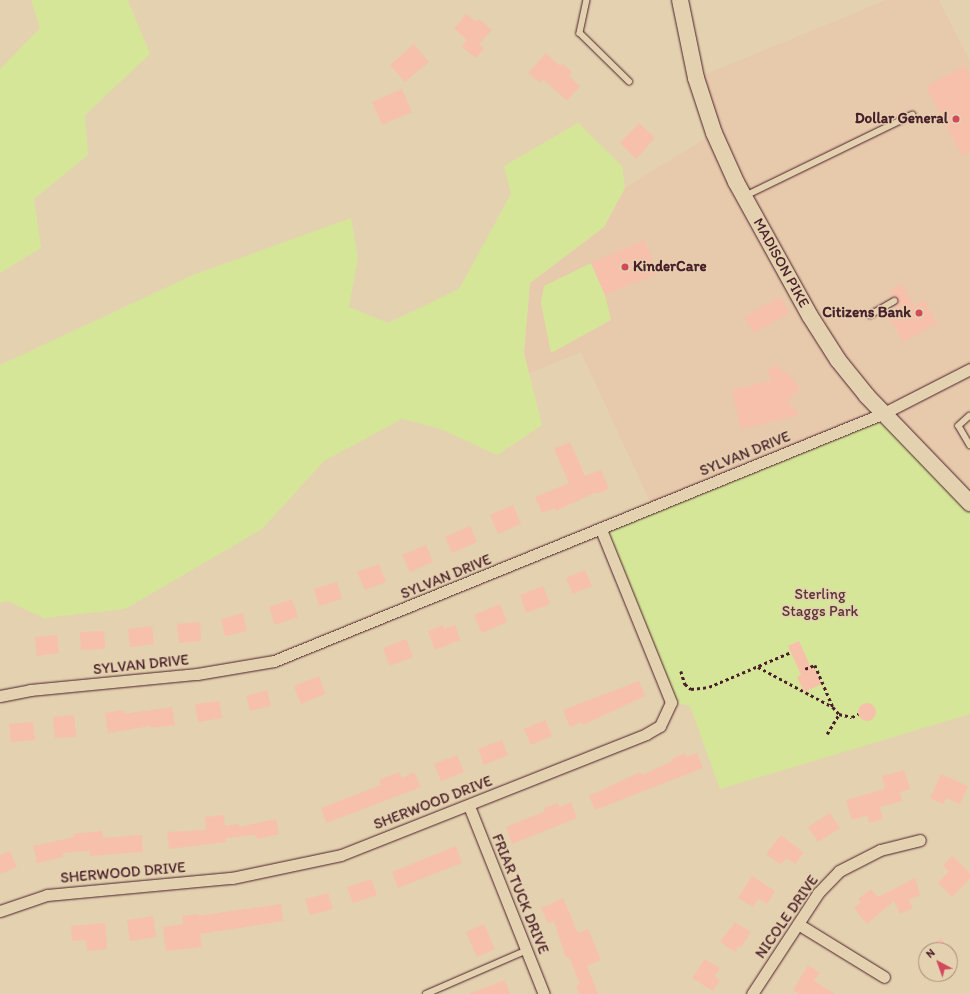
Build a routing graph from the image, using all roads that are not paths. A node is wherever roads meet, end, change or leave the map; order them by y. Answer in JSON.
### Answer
{"nodes":[{"id":1,"x":588,"y":0,"type":"edge"},
{"id":2,"x":680,"y":0,"type":"edge"},
{"id":3,"x":629,"y":81,"type":"dead end"},
{"id":4,"x":912,"y":115,"type":"dead end"},
{"id":5,"x":744,"y":196,"type":"junction"},
{"id":6,"x":894,"y":301,"type":"dead end"},
{"id":7,"x":870,"y":315,"type":"dead end"},
{"id":8,"x":970,"y":369,"type":"edge"},
{"id":9,"x":884,"y":414,"type":"junction"},
{"id":10,"x":970,"y":416,"type":"edge"},
{"id":11,"x":970,"y":445,"type":"edge"},
{"id":12,"x":970,"y":504,"type":"edge"},
{"id":13,"x":601,"y":530,"type":"junction"},
{"id":14,"x":0,"y":696,"type":"edge"},
{"id":15,"x":469,"y":806,"type":"junction"},
{"id":16,"x":920,"y":840,"type":"dead end"},
{"id":17,"x":0,"y":912,"type":"edge"},
{"id":18,"x":798,"y":924,"type":"junction"},
{"id":19,"x":527,"y":950,"type":"junction"},
{"id":20,"x":884,"y":977,"type":"dead end"},
{"id":21,"x":426,"y":994,"type":"edge"},
{"id":22,"x":544,"y":994,"type":"edge"},
{"id":23,"x":752,"y":994,"type":"edge"}],
"edges":[{"from":1,"to":3,"type":"lane"},
{"from":2,"to":5,"type":"main road","name":"MADISON PIKE"},
{"from":4,"to":5,"type":"lane"},
{"from":5,"to":9,"type":"main road","name":"MADISON PIKE"},
{"from":6,"to":7,"type":"lane"},
{"from":8,"to":9,"type":"street","name":"SYLVAN DRIVE"},
{"from":9,"to":12,"type":"main road","name":"MADISON PIKE"},
{"from":9,"to":13,"type":"street","name":"SYLVAN DRIVE"},
{"from":10,"to":11,"type":"lane"},
{"from":13,"to":14,"type":"street","name":"SYLVAN DRIVE"},
{"from":13,"to":15,"type":"street","name":"SHERWOOD DRIVE"},
{"from":15,"to":17,"type":"street","name":"SHERWOOD DRIVE"},
{"from":15,"to":19,"type":"street","name":"FRIAR TUCK DRIVE"},
{"from":16,"to":18,"type":"street","name":"NICOLE DRIVE"},
{"from":18,"to":20,"type":"street"},
{"from":18,"to":23,"type":"street","name":"NICOLE DRIVE"},
{"from":19,"to":21,"type":"lane"},
{"from":19,"to":22,"type":"street","name":"FRIAR TUCK DRIVE"}]}
